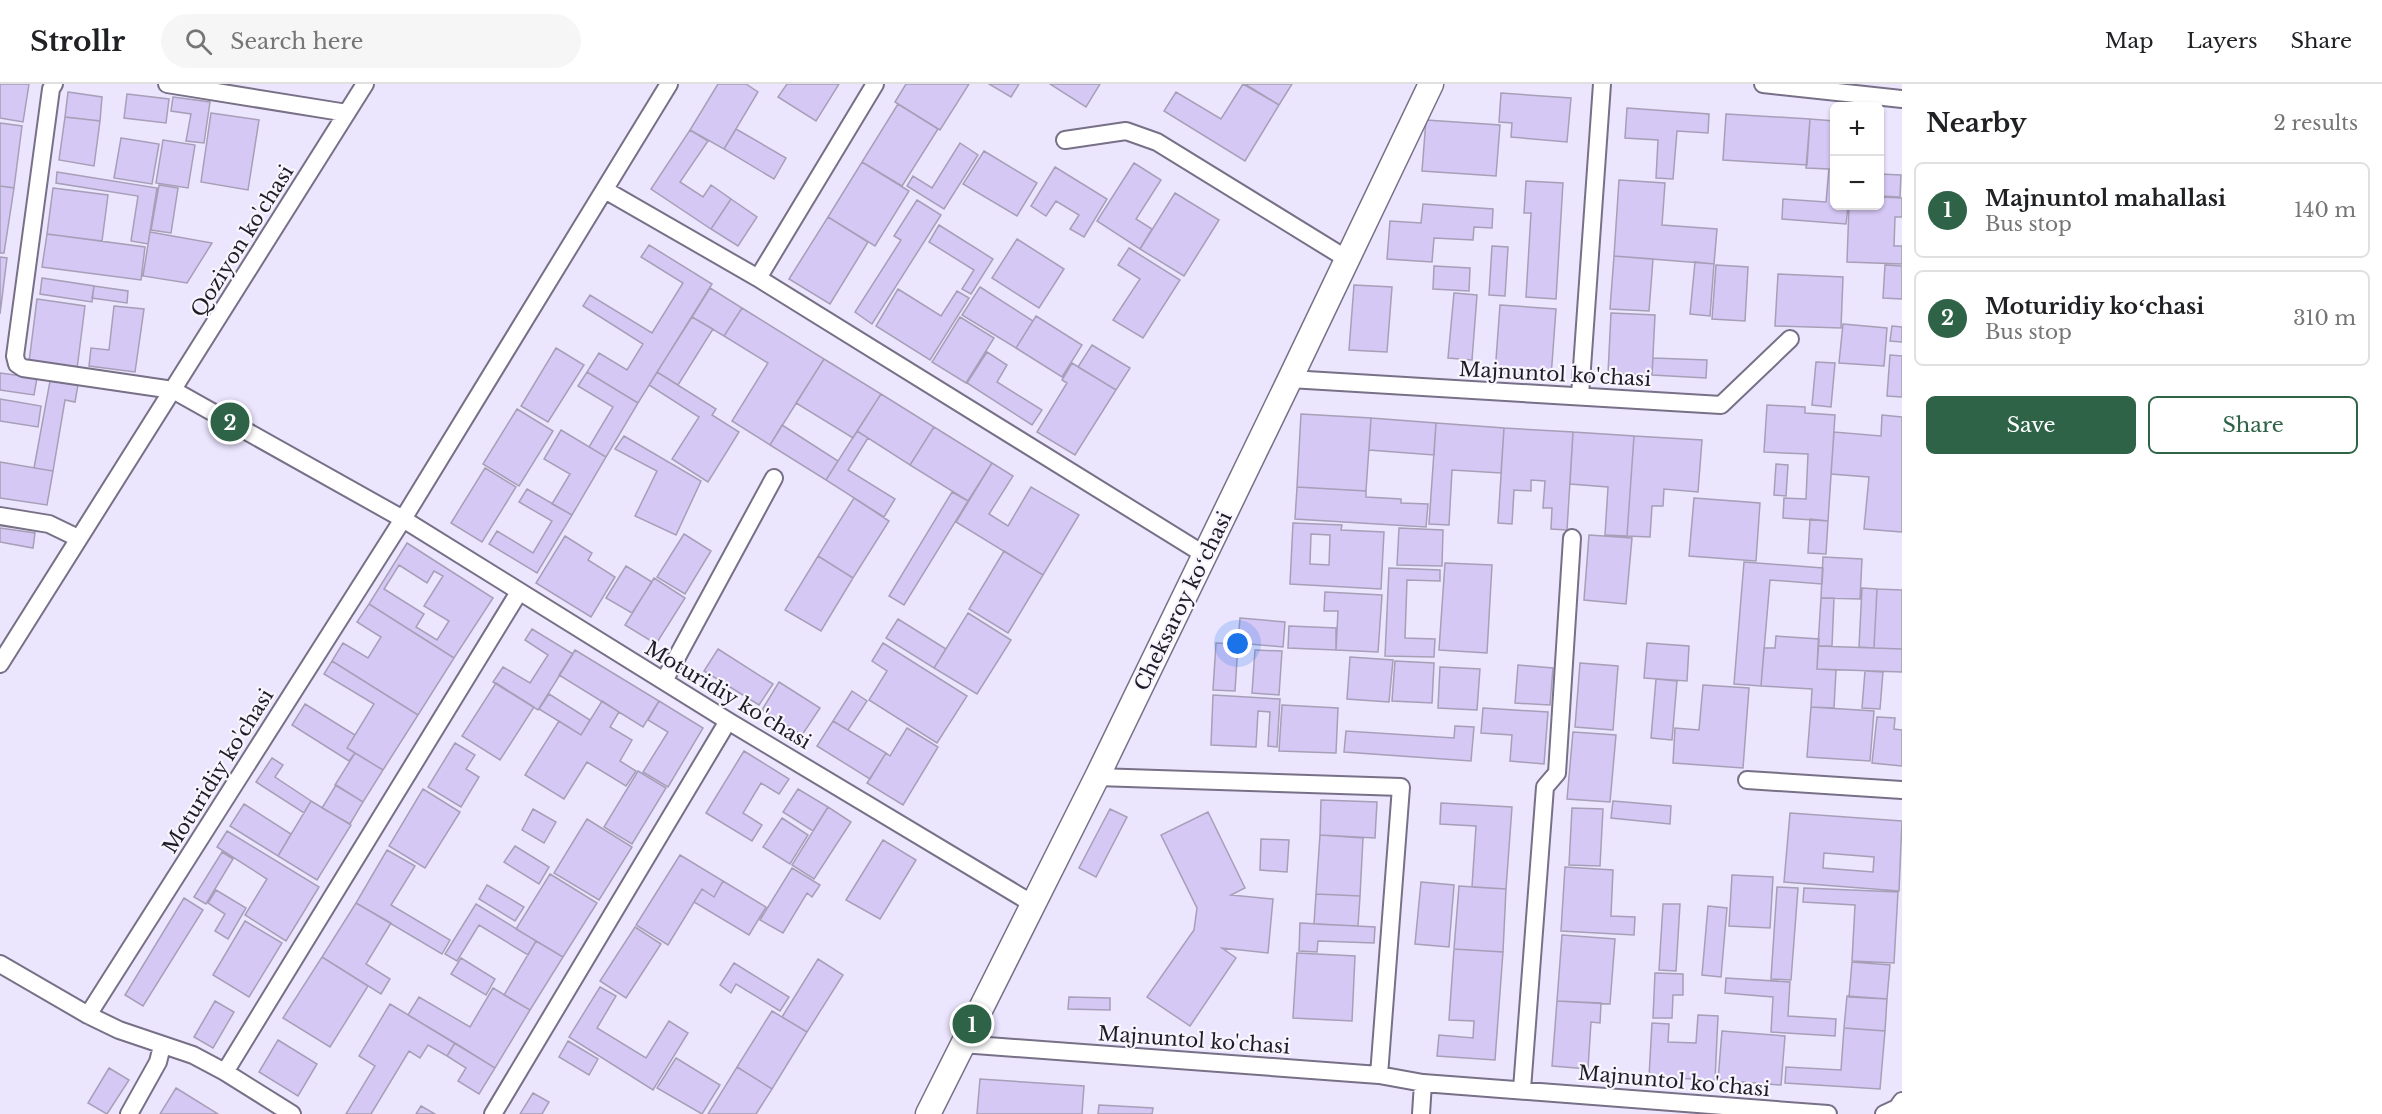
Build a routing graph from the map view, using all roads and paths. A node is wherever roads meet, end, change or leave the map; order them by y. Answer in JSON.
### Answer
{"nodes":[{"id":1,"x":54,"y":84,"type":"edge"},
{"id":2,"x":167,"y":84,"type":"edge"},
{"id":3,"x":365,"y":84,"type":"edge"},
{"id":4,"x":669,"y":84,"type":"edge"},
{"id":5,"x":875,"y":84,"type":"edge"},
{"id":6,"x":1431,"y":84,"type":"edge"},
{"id":7,"x":1602,"y":84,"type":"edge"},
{"id":8,"x":1763,"y":84,"type":"edge"},
{"id":9,"x":1902,"y":99,"type":"edge"},
{"id":10,"x":347,"y":113,"type":"junction"},
{"id":11,"x":1065,"y":140,"type":"dead end"},
{"id":12,"x":605,"y":190,"type":"junction"},
{"id":13,"x":1347,"y":259,"type":"junction"},
{"id":14,"x":758,"y":278,"type":"junction"},
{"id":15,"x":1790,"y":339,"type":"dead end"},
{"id":16,"x":1290,"y":380,"type":"junction"},
{"id":17,"x":173,"y":390,"type":"junction"},
{"id":18,"x":1580,"y":396,"type":"junction"},
{"id":19,"x":774,"y":478,"type":"dead end"},
{"id":20,"x":0,"y":516,"type":"edge"},
{"id":21,"x":403,"y":519,"type":"junction"},
{"id":22,"x":78,"y":538,"type":"junction"},
{"id":23,"x":1572,"y":538,"type":"dead end"},
{"id":24,"x":1205,"y":555,"type":"junction"},
{"id":25,"x":519,"y":592,"type":"junction"},
{"id":26,"x":0,"y":664,"type":"edge"},
{"id":27,"x":664,"y":681,"type":"junction"},
{"id":28,"x":728,"y":721,"type":"junction"},
{"id":29,"x":1097,"y":777,"type":"junction"},
{"id":30,"x":1747,"y":780,"type":"dead end"},
{"id":31,"x":1902,"y":790,"type":"edge"},
{"id":32,"x":1033,"y":904,"type":"junction"},
{"id":33,"x":0,"y":964,"type":"edge"},
{"id":34,"x":88,"y":1015,"type":"junction"},
{"id":35,"x":962,"y":1044,"type":"junction"},
{"id":36,"x":162,"y":1046,"type":"junction"},
{"id":37,"x":225,"y":1072,"type":"junction"},
{"id":38,"x":1379,"y":1075,"type":"junction"},
{"id":39,"x":1423,"y":1083,"type":"junction"},
{"id":40,"x":1522,"y":1089,"type":"junction"},
{"id":41,"x":1902,"y":1101,"type":"edge"},
{"id":42,"x":129,"y":1114,"type":"edge"},
{"id":43,"x":292,"y":1114,"type":"edge"},
{"id":44,"x":493,"y":1114,"type":"edge"},
{"id":45,"x":928,"y":1114,"type":"edge"},
{"id":46,"x":1421,"y":1114,"type":"edge"},
{"id":47,"x":1813,"y":1114,"type":"edge"},
{"id":48,"x":1828,"y":1114,"type":"edge"},
{"id":49,"x":1884,"y":1114,"type":"edge"}],
"edges":[{"from":1,"to":17,"type":"street"},
{"from":2,"to":10,"type":"street"},
{"from":3,"to":10,"type":"street","name":"Qoziyon ko'chasi"},
{"from":4,"to":12,"type":"street","name":"Moturidiy ko'chasi"},
{"from":5,"to":14,"type":"street"},
{"from":6,"to":13,"type":"street","name":"Cheksaroy koʻchasi"},
{"from":7,"to":18,"type":"street"},
{"from":8,"to":9,"type":"street"},
{"from":10,"to":17,"type":"street","name":"Qoziyon ko'chasi"},
{"from":11,"to":13,"type":"street"},
{"from":12,"to":14,"type":"street"},
{"from":12,"to":21,"type":"street","name":"Moturidiy ko'chasi"},
{"from":13,"to":16,"type":"street","name":"Cheksaroy koʻchasi"},
{"from":14,"to":24,"type":"street"},
{"from":15,"to":18,"type":"street","name":"Majnuntol ko'chasi"},
{"from":16,"to":18,"type":"street","name":"Majnuntol ko'chasi"},
{"from":16,"to":24,"type":"street","name":"Cheksaroy koʻchasi"},
{"from":17,"to":21,"type":"street","name":"Moturidiy ko'chasi"},
{"from":17,"to":22,"type":"street","name":"Qoziyon ko'chasi"},
{"from":19,"to":27,"type":"street"},
{"from":20,"to":22,"type":"street"},
{"from":21,"to":25,"type":"street","name":"Moturidiy ko'chasi"},
{"from":21,"to":34,"type":"street","name":"Moturidiy ko'chasi"},
{"from":22,"to":26,"type":"street","name":"Qoziyon ko'chasi"},
{"from":23,"to":40,"type":"street"},
{"from":24,"to":29,"type":"street","name":"Cheksaroy koʻchasi"},
{"from":25,"to":27,"type":"street","name":"Moturidiy ko'chasi"},
{"from":25,"to":37,"type":"street"},
{"from":27,"to":28,"type":"street","name":"Moturidiy ko'chasi"},
{"from":28,"to":32,"type":"street","name":"Moturidiy ko'chasi"},
{"from":28,"to":44,"type":"street"},
{"from":29,"to":32,"type":"street","name":"Cheksaroy koʻchasi"},
{"from":29,"to":38,"type":"street"},
{"from":30,"to":31,"type":"street"},
{"from":32,"to":35,"type":"street","name":"Cheksaroy koʻchasi"},
{"from":33,"to":34,"type":"street"},
{"from":34,"to":36,"type":"street"},
{"from":35,"to":38,"type":"street","name":"Majnuntol ko'chasi"},
{"from":35,"to":45,"type":"street","name":"Cheksaroy koʻchasi"},
{"from":36,"to":37,"type":"street"},
{"from":36,"to":42,"type":"street"},
{"from":37,"to":43,"type":"street"},
{"from":38,"to":39,"type":"street","name":"Majnuntol ko'chasi"},
{"from":39,"to":40,"type":"street","name":"Majnuntol ko'chasi"},
{"from":39,"to":46,"type":"street"},
{"from":40,"to":47,"type":"street","name":"Majnuntol ko'chasi"},
{"from":41,"to":49,"type":"street"},
{"from":47,"to":48,"type":"street","name":"Majnuntol ko'chasi"}]}
